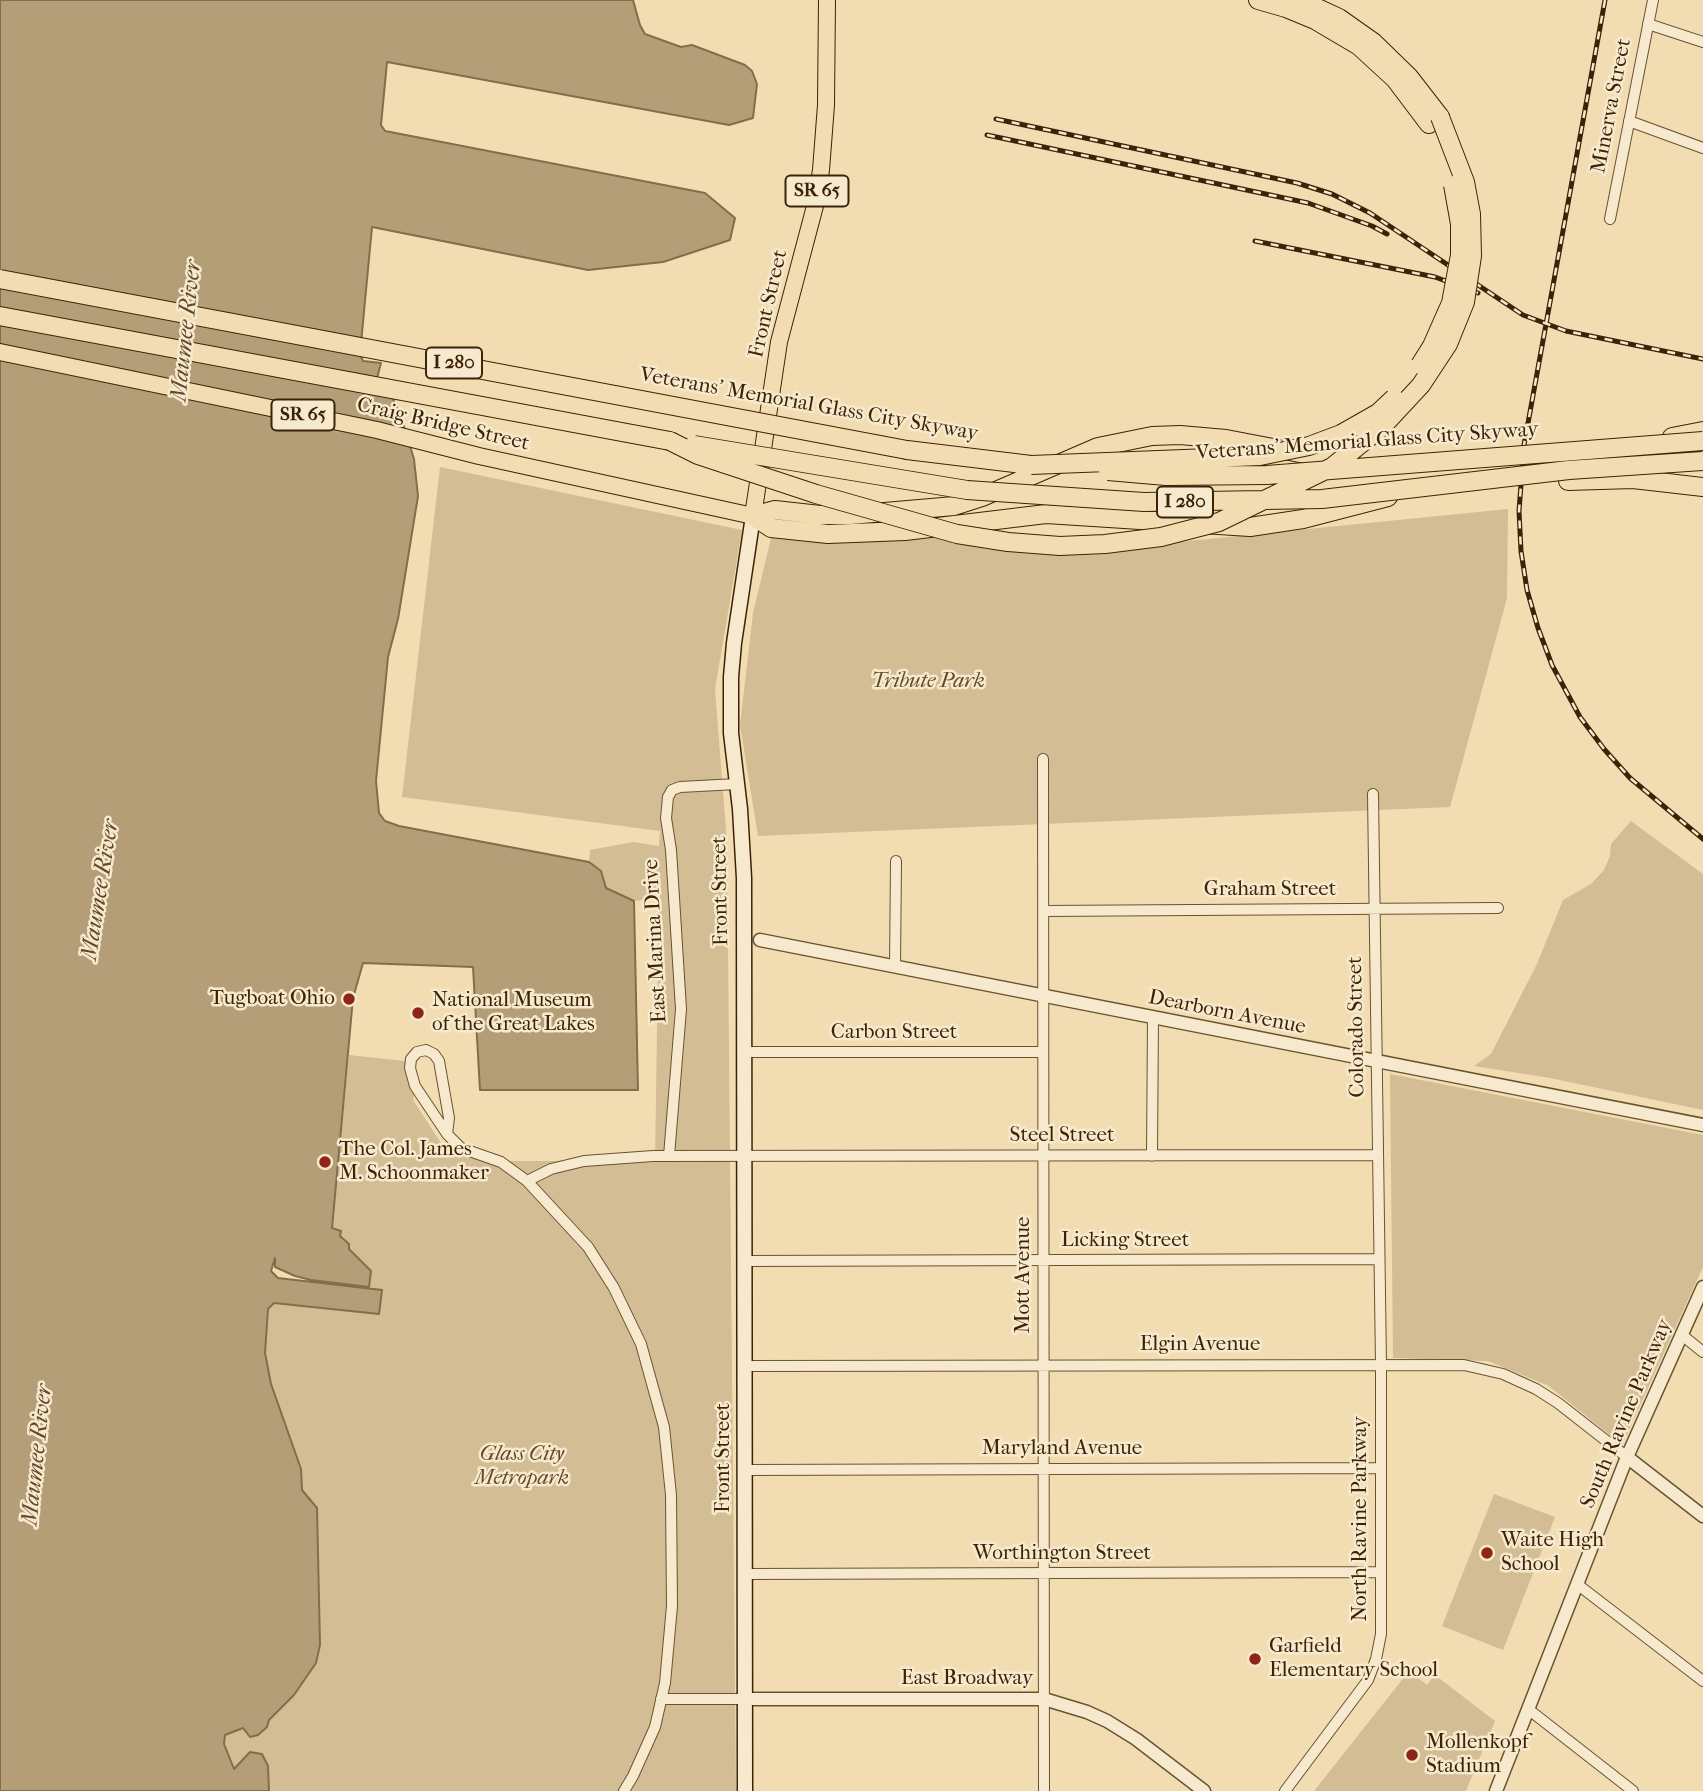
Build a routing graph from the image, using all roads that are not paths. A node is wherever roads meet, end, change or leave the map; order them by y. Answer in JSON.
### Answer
{"nodes":[{"id":1,"x":827,"y":0,"type":"edge"},
{"id":2,"x":1258,"y":0,"type":"edge"},
{"id":3,"x":1300,"y":0,"type":"edge"},
{"id":4,"x":1653,"y":0,"type":"edge"},
{"id":5,"x":1648,"y":24,"type":"junction"},
{"id":6,"x":1703,"y":42,"type":"edge"},
{"id":7,"x":1434,"y":120,"type":"junction"},
{"id":8,"x":1629,"y":121,"type":"junction"},
{"id":9,"x":1703,"y":148,"type":"edge"},
{"id":10,"x":1610,"y":219,"type":"dead end"},
{"id":11,"x":0,"y":279,"type":"edge"},
{"id":12,"x":0,"y":316,"type":"edge"},
{"id":13,"x":0,"y":352,"type":"edge"},
{"id":14,"x":1703,"y":431,"type":"edge"},
{"id":15,"x":670,"y":441,"type":"junction"},
{"id":16,"x":1703,"y":441,"type":"edge"},
{"id":17,"x":1703,"y":461,"type":"edge"},
{"id":18,"x":1031,"y":465,"type":"junction"},
{"id":19,"x":1703,"y":486,"type":"edge"},
{"id":20,"x":753,"y":516,"type":"junction"},
{"id":21,"x":1042,"y":759,"type":"dead end"},
{"id":22,"x":737,"y":784,"type":"junction"},
{"id":23,"x":1373,"y":794,"type":"dead end"},
{"id":24,"x":896,"y":861,"type":"dead end"},
{"id":25,"x":1498,"y":908,"type":"dead end"},
{"id":26,"x":1376,"y":909,"type":"junction"},
{"id":27,"x":1043,"y":911,"type":"junction"},
{"id":28,"x":744,"y":936,"type":"junction"},
{"id":29,"x":760,"y":940,"type":"joint"},
{"id":30,"x":895,"y":967,"type":"junction"},
{"id":31,"x":1043,"y":996,"type":"junction"},
{"id":32,"x":1153,"y":1018,"type":"junction"},
{"id":33,"x":745,"y":1052,"type":"junction"},
{"id":34,"x":1043,"y":1052,"type":"junction"},
{"id":35,"x":1377,"y":1061,"type":"junction"},
{"id":36,"x":1703,"y":1125,"type":"edge"},
{"id":37,"x":447,"y":1135,"type":"junction"},
{"id":38,"x":1378,"y":1155,"type":"junction"},
{"id":39,"x":669,"y":1156,"type":"junction"},
{"id":40,"x":746,"y":1156,"type":"junction"},
{"id":41,"x":1043,"y":1156,"type":"junction"},
{"id":42,"x":1152,"y":1156,"type":"junction"},
{"id":43,"x":527,"y":1181,"type":"junction"},
{"id":44,"x":1379,"y":1259,"type":"junction"},
{"id":45,"x":745,"y":1261,"type":"junction"},
{"id":46,"x":1043,"y":1261,"type":"junction"},
{"id":47,"x":1703,"y":1287,"type":"edge"},
{"id":48,"x":1682,"y":1335,"type":"junction"},
{"id":49,"x":1703,"y":1352,"type":"edge"},
{"id":50,"x":1044,"y":1364,"type":"junction"},
{"id":51,"x":1381,"y":1364,"type":"junction"},
{"id":52,"x":746,"y":1366,"type":"junction"},
{"id":53,"x":1627,"y":1457,"type":"junction"},
{"id":54,"x":1380,"y":1468,"type":"junction"},
{"id":55,"x":1044,"y":1469,"type":"junction"},
{"id":56,"x":744,"y":1470,"type":"junction"},
{"id":57,"x":1703,"y":1516,"type":"edge"},
{"id":58,"x":1380,"y":1572,"type":"junction"},
{"id":59,"x":1044,"y":1573,"type":"junction"},
{"id":60,"x":745,"y":1574,"type":"junction"},
{"id":61,"x":1577,"y":1584,"type":"junction"},
{"id":62,"x":1703,"y":1681,"type":"edge"},
{"id":63,"x":661,"y":1699,"type":"junction"},
{"id":64,"x":745,"y":1699,"type":"junction"},
{"id":65,"x":1044,"y":1699,"type":"junction"},
{"id":66,"x":1528,"y":1709,"type":"junction"},
{"id":67,"x":624,"y":1791,"type":"edge"},
{"id":68,"x":745,"y":1791,"type":"edge"},
{"id":69,"x":1044,"y":1791,"type":"edge"},
{"id":70,"x":1204,"y":1791,"type":"edge"},
{"id":71,"x":1285,"y":1791,"type":"edge"},
{"id":72,"x":1496,"y":1791,"type":"edge"},
{"id":73,"x":1633,"y":1791,"type":"edge"}],
"edges":[{"from":1,"to":20,"type":"main road","name":"Front Street","number":"SR 65"},
{"from":2,"to":7,"type":"highway"},
{"from":3,"to":7,"type":"highway"},
{"from":4,"to":5,"type":"street","name":"Minerva Street"},
{"from":5,"to":6,"type":"street"},
{"from":5,"to":8,"type":"street","name":"Minerva Street"},
{"from":7,"to":15,"type":"highway","bridge":true},
{"from":7,"to":18,"type":"highway","bridge":true},
{"from":8,"to":9,"type":"street"},
{"from":8,"to":10,"type":"street","name":"Minerva Street"},
{"from":11,"to":18,"type":"highway","name":"Veterans' Memorial Glass City Skyway","number":"I 280","bridge":true},
{"from":12,"to":15,"type":"highway","name":"Veterans' Memorial Glass City Skyway","number":"I 280"},
{"from":13,"to":20,"type":"main road","name":"Craig Bridge Street","number":"SR 65"},
{"from":14,"to":20,"type":"highway"},
{"from":15,"to":17,"type":"highway","name":"Veterans' Memorial Glass City Skyway","number":"I 280","bridge":true},
{"from":16,"to":18,"type":"highway","name":"Veterans' Memorial Glass City Skyway","number":"I 280","bridge":true},
{"from":19,"to":20,"type":"highway"},
{"from":20,"to":22,"type":"main road","name":"Front Street"},
{"from":21,"to":27,"type":"street","name":"Mott Avenue"},
{"from":22,"to":28,"type":"main road","name":"Front Street"},
{"from":22,"to":39,"type":"street","name":"East Marina Drive"},
{"from":23,"to":26,"type":"street","name":"Colorado Street"},
{"from":24,"to":30,"type":"street"},
{"from":25,"to":26,"type":"street","name":"Graham Street"},
{"from":26,"to":27,"type":"street","name":"Graham Street"},
{"from":26,"to":35,"type":"street","name":"Colorado Street"},
{"from":27,"to":31,"type":"street","name":"Mott Avenue"},
{"from":28,"to":29,"type":"street","name":"Dearborn Avenue"},
{"from":28,"to":33,"type":"main road","name":"Front Street"},
{"from":29,"to":30,"type":"street","name":"Dearborn Avenue"},
{"from":30,"to":31,"type":"street","name":"Dearborn Avenue"},
{"from":31,"to":32,"type":"street","name":"Dearborn Avenue"},
{"from":31,"to":34,"type":"street","name":"Mott Avenue"},
{"from":32,"to":35,"type":"street","name":"Dearborn Avenue"},
{"from":32,"to":42,"type":"street"},
{"from":33,"to":34,"type":"street","name":"Carbon Street"},
{"from":33,"to":40,"type":"main road","name":"Front Street"},
{"from":34,"to":41,"type":"street","name":"Mott Avenue"},
{"from":35,"to":36,"type":"street","name":"Dearborn Avenue"},
{"from":35,"to":38,"type":"street","name":"Colorado Street"},
{"from":37,"to":37,"type":"street"},
{"from":37,"to":43,"type":"street"},
{"from":38,"to":42,"type":"street","name":"Steel Street"},
{"from":38,"to":44,"type":"street","name":"Colorado Street"},
{"from":39,"to":40,"type":"street","name":"Steel Street"},
{"from":39,"to":43,"type":"street","name":"Steel Street"},
{"from":40,"to":41,"type":"street","name":"Steel Street"},
{"from":40,"to":45,"type":"main road","name":"Front Street"},
{"from":41,"to":42,"type":"street","name":"Steel Street"},
{"from":41,"to":46,"type":"street","name":"Mott Avenue"},
{"from":43,"to":63,"type":"street"},
{"from":44,"to":46,"type":"street","name":"Licking Street"},
{"from":44,"to":51,"type":"street","name":"North Ravine Parkway"},
{"from":45,"to":46,"type":"street","name":"Licking Street"},
{"from":45,"to":52,"type":"main road","name":"Front Street"},
{"from":46,"to":50,"type":"street","name":"Mott Avenue"},
{"from":47,"to":48,"type":"street","name":"South Ravine Parkway"},
{"from":48,"to":49,"type":"street"},
{"from":48,"to":53,"type":"street","name":"South Ravine Parkway"},
{"from":50,"to":51,"type":"street","name":"Elgin Avenue"},
{"from":50,"to":52,"type":"street","name":"Elgin Avenue"},
{"from":50,"to":55,"type":"street","name":"Mott Avenue"},
{"from":51,"to":53,"type":"street","name":"Elgin Avenue"},
{"from":51,"to":54,"type":"street","name":"North Ravine Parkway"},
{"from":52,"to":56,"type":"main road","name":"Front Street"},
{"from":53,"to":57,"type":"street"},
{"from":53,"to":61,"type":"street","name":"South Ravine Parkway"},
{"from":54,"to":55,"type":"street","name":"Maryland Avenue"},
{"from":54,"to":58,"type":"street","name":"North Ravine Parkway"},
{"from":55,"to":56,"type":"street","name":"Maryland Avenue"},
{"from":55,"to":59,"type":"street","name":"Mott Avenue"},
{"from":56,"to":60,"type":"main road","name":"Front Street"},
{"from":58,"to":59,"type":"street","name":"Worthington Street"},
{"from":58,"to":71,"type":"street","name":"North Ravine Parkway"},
{"from":59,"to":60,"type":"street","name":"Worthington Street"},
{"from":59,"to":65,"type":"street","name":"Mott Avenue"},
{"from":60,"to":64,"type":"main road","name":"Front Street"},
{"from":61,"to":62,"type":"street"},
{"from":61,"to":66,"type":"street","name":"South Ravine Parkway"},
{"from":63,"to":64,"type":"street"},
{"from":63,"to":67,"type":"street"},
{"from":64,"to":65,"type":"street","name":"East Broadway"},
{"from":64,"to":68,"type":"main road","name":"Front Street"},
{"from":65,"to":69,"type":"street","name":"Mott Avenue"},
{"from":65,"to":70,"type":"street","name":"East Broadway"},
{"from":66,"to":72,"type":"street","name":"South Ravine Parkway"},
{"from":66,"to":73,"type":"street"}]}
